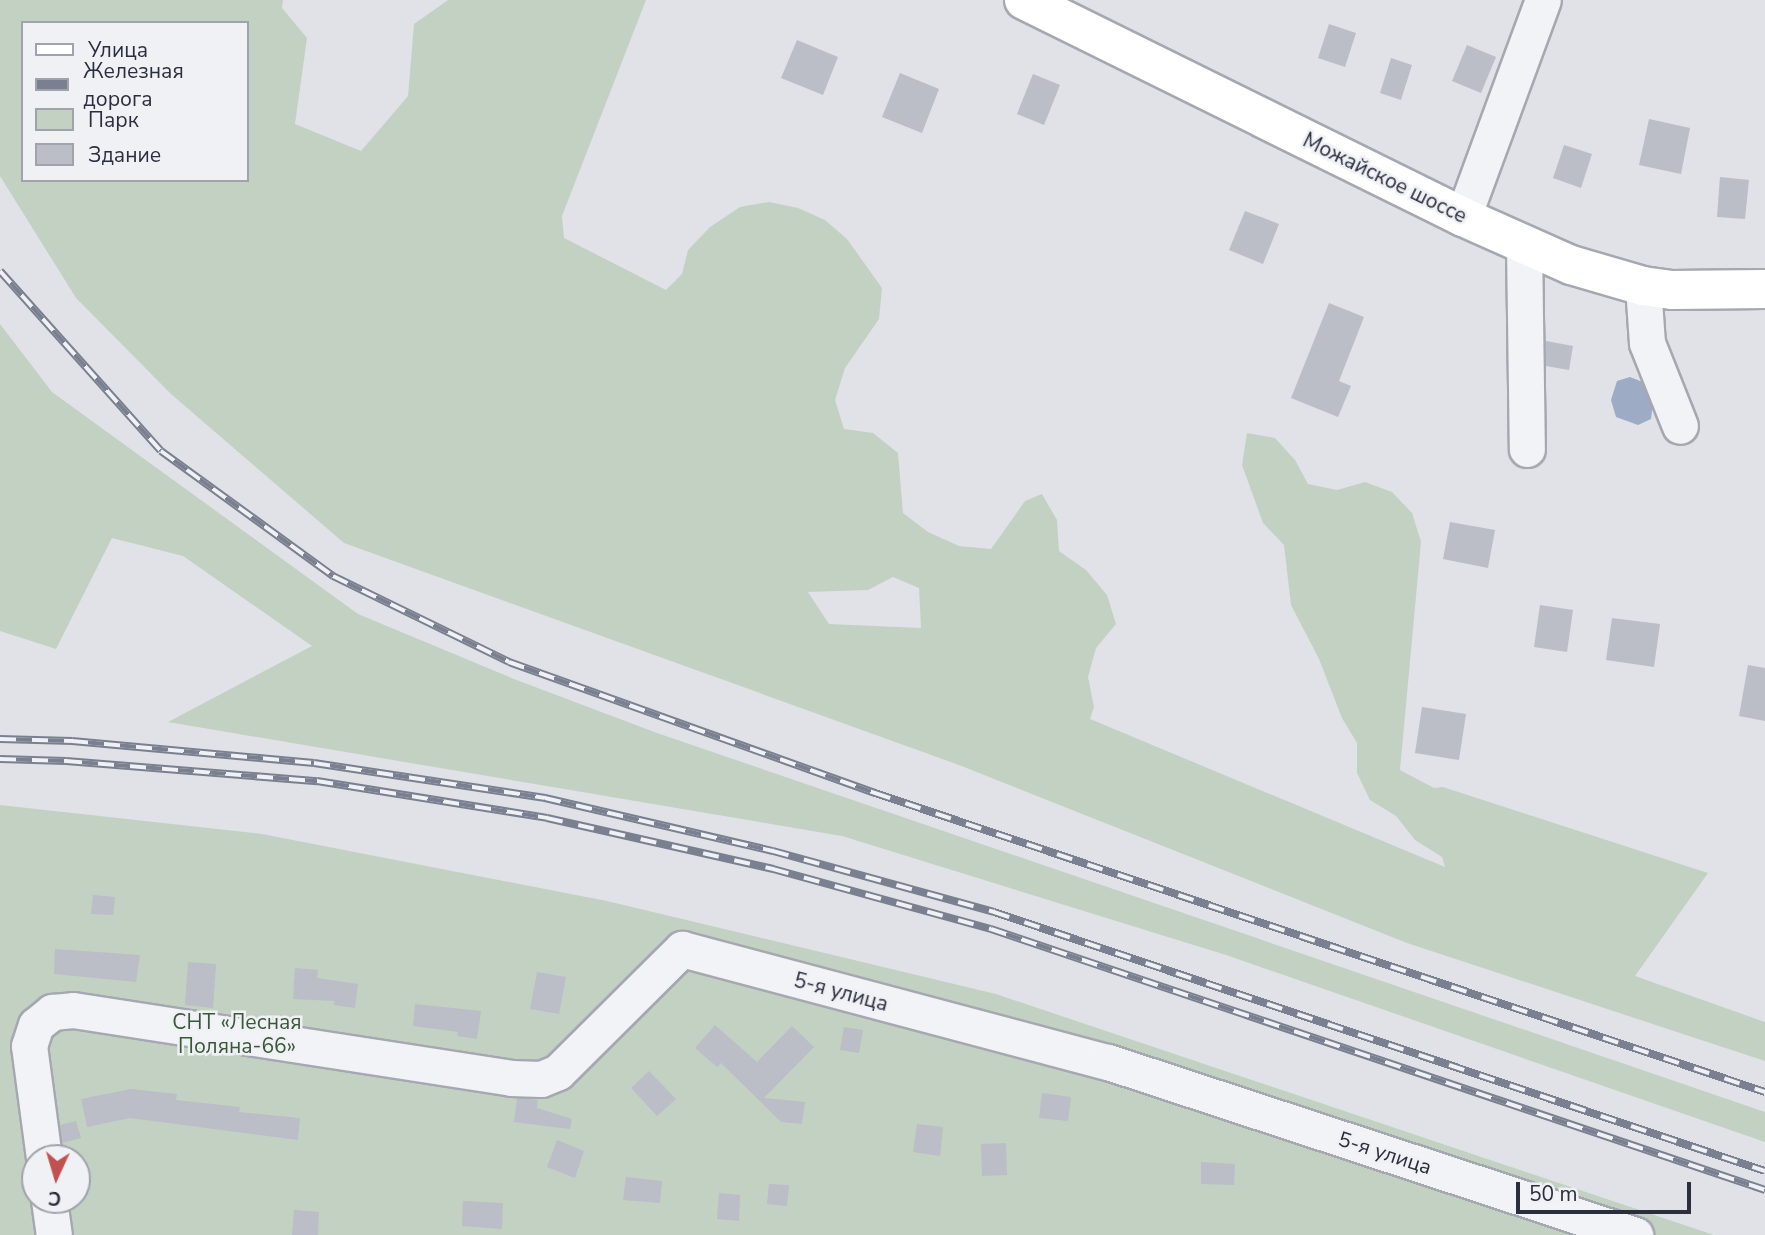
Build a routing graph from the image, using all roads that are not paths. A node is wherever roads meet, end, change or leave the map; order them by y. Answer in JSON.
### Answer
{"nodes":[{"id":1,"x":1024,"y":0,"type":"edge"},
{"id":2,"x":1543,"y":0,"type":"edge"},
{"id":3,"x":1464,"y":216,"type":"junction"},
{"id":4,"x":1524,"y":244,"type":"junction"},
{"id":5,"x":1643,"y":286,"type":"junction"},
{"id":6,"x":1765,"y":289,"type":"edge"},
{"id":7,"x":1680,"y":426,"type":"dead end"},
{"id":8,"x":1527,"y":449,"type":"dead end"},
{"id":9,"x":42,"y":1144,"type":"edge"},
{"id":10,"x":51,"y":1214,"type":"edge"},
{"id":11,"x":54,"y":1235,"type":"edge"},
{"id":12,"x":1635,"y":1235,"type":"edge"}],
"edges":[{"from":1,"to":3,"type":"main road","name":"Можайское шоссе"},
{"from":2,"to":3,"type":"street"},
{"from":3,"to":4,"type":"main road","name":"Можайское шоссе"},
{"from":4,"to":5,"type":"main road","name":"Можайское шоссе"},
{"from":4,"to":8,"type":"street"},
{"from":5,"to":6,"type":"main road","name":"Можайское шоссе"},
{"from":5,"to":7,"type":"street"},
{"from":9,"to":12,"type":"street","name":"5-я улица"},
{"from":10,"to":11,"type":"street"}]}
